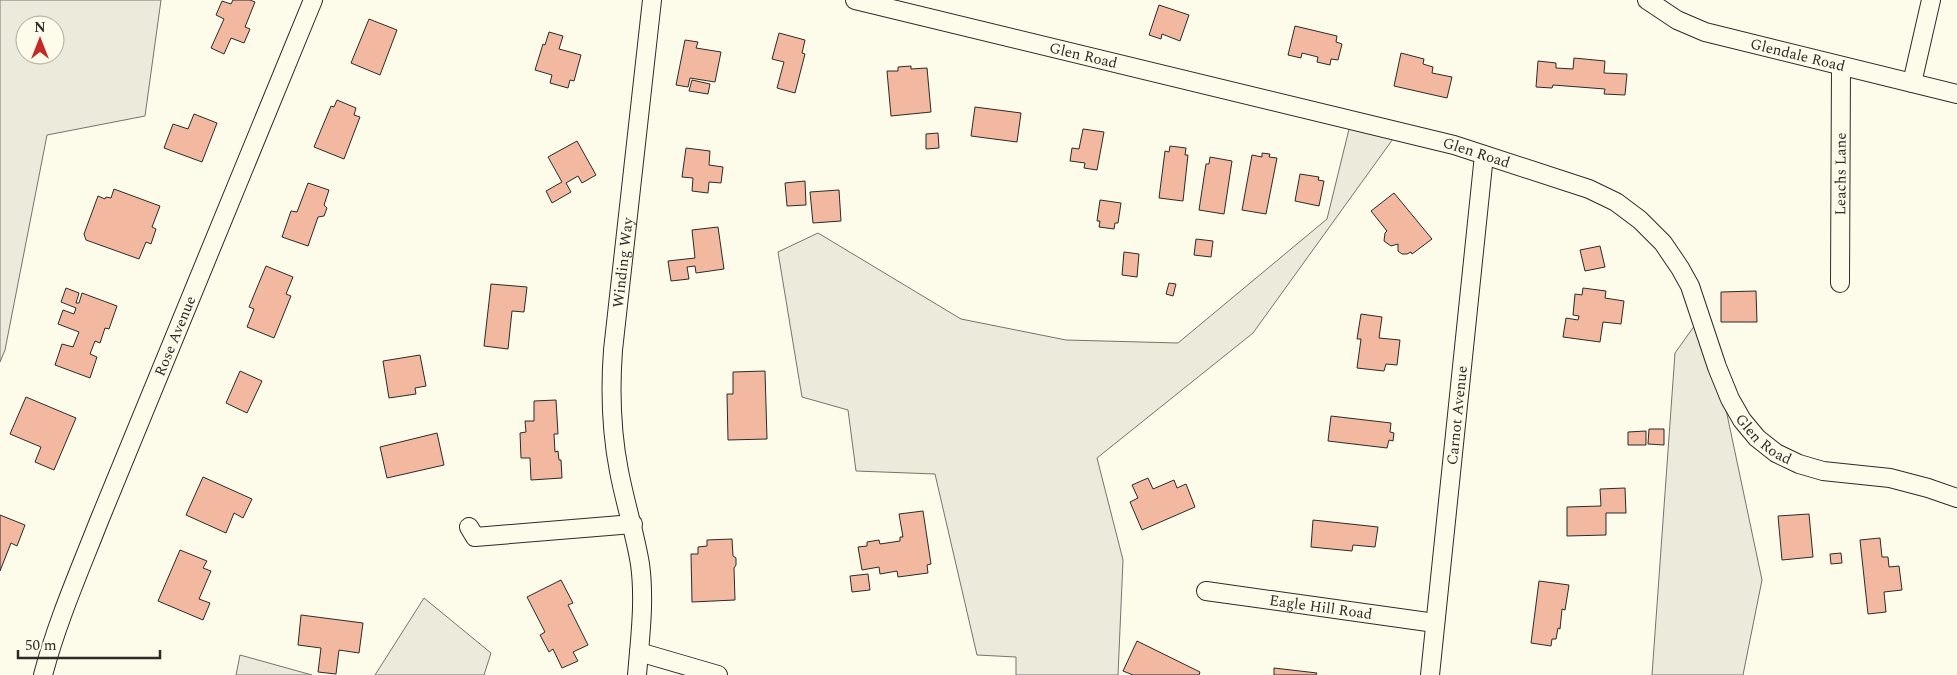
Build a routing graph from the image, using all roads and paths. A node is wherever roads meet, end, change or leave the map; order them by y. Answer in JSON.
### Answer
{"nodes":[{"id":1,"x":313,"y":0,"type":"edge"},
{"id":2,"x":652,"y":0,"type":"edge"},
{"id":3,"x":855,"y":0,"type":"edge"},
{"id":4,"x":1646,"y":0,"type":"edge"},
{"id":5,"x":1931,"y":0,"type":"edge"},
{"id":6,"x":1841,"y":66,"type":"junction"},
{"id":7,"x":1912,"y":83,"type":"junction"},
{"id":8,"x":1957,"y":94,"type":"edge"},
{"id":9,"x":1484,"y":155,"type":"junction"},
{"id":10,"x":1840,"y":283,"type":"dead end"},
{"id":11,"x":1957,"y":498,"type":"edge"},
{"id":12,"x":633,"y":524,"type":"junction"},
{"id":13,"x":469,"y":527,"type":"dead end"},
{"id":14,"x":1206,"y":591,"type":"dead end"},
{"id":15,"x":1435,"y":623,"type":"junction"},
{"id":16,"x":639,"y":652,"type":"junction"},
{"id":17,"x":44,"y":675,"type":"edge"},
{"id":18,"x":637,"y":675,"type":"edge"},
{"id":19,"x":718,"y":675,"type":"edge"},
{"id":20,"x":1430,"y":675,"type":"edge"}],
"edges":[{"from":1,"to":17,"type":"street","name":"Rose Avenue"},
{"from":2,"to":12,"type":"street","name":"Winding Way"},
{"from":3,"to":9,"type":"street","name":"Glen Road"},
{"from":4,"to":6,"type":"street","name":"Glendale Road"},
{"from":5,"to":7,"type":"street"},
{"from":6,"to":7,"type":"street","name":"Glendale Road"},
{"from":6,"to":10,"type":"street","name":"Leachs Lane"},
{"from":7,"to":8,"type":"street","name":"Glendale Road"},
{"from":9,"to":11,"type":"street","name":"Glen Road"},
{"from":9,"to":15,"type":"street","name":"Carnot Avenue"},
{"from":12,"to":13,"type":"street"},
{"from":12,"to":16,"type":"street","name":"Winding Way"},
{"from":14,"to":15,"type":"street","name":"Eagle Hill Road"},
{"from":15,"to":20,"type":"street","name":"Carnot Avenue"},
{"from":16,"to":18,"type":"street","name":"Winding Way"},
{"from":16,"to":19,"type":"street"}]}
